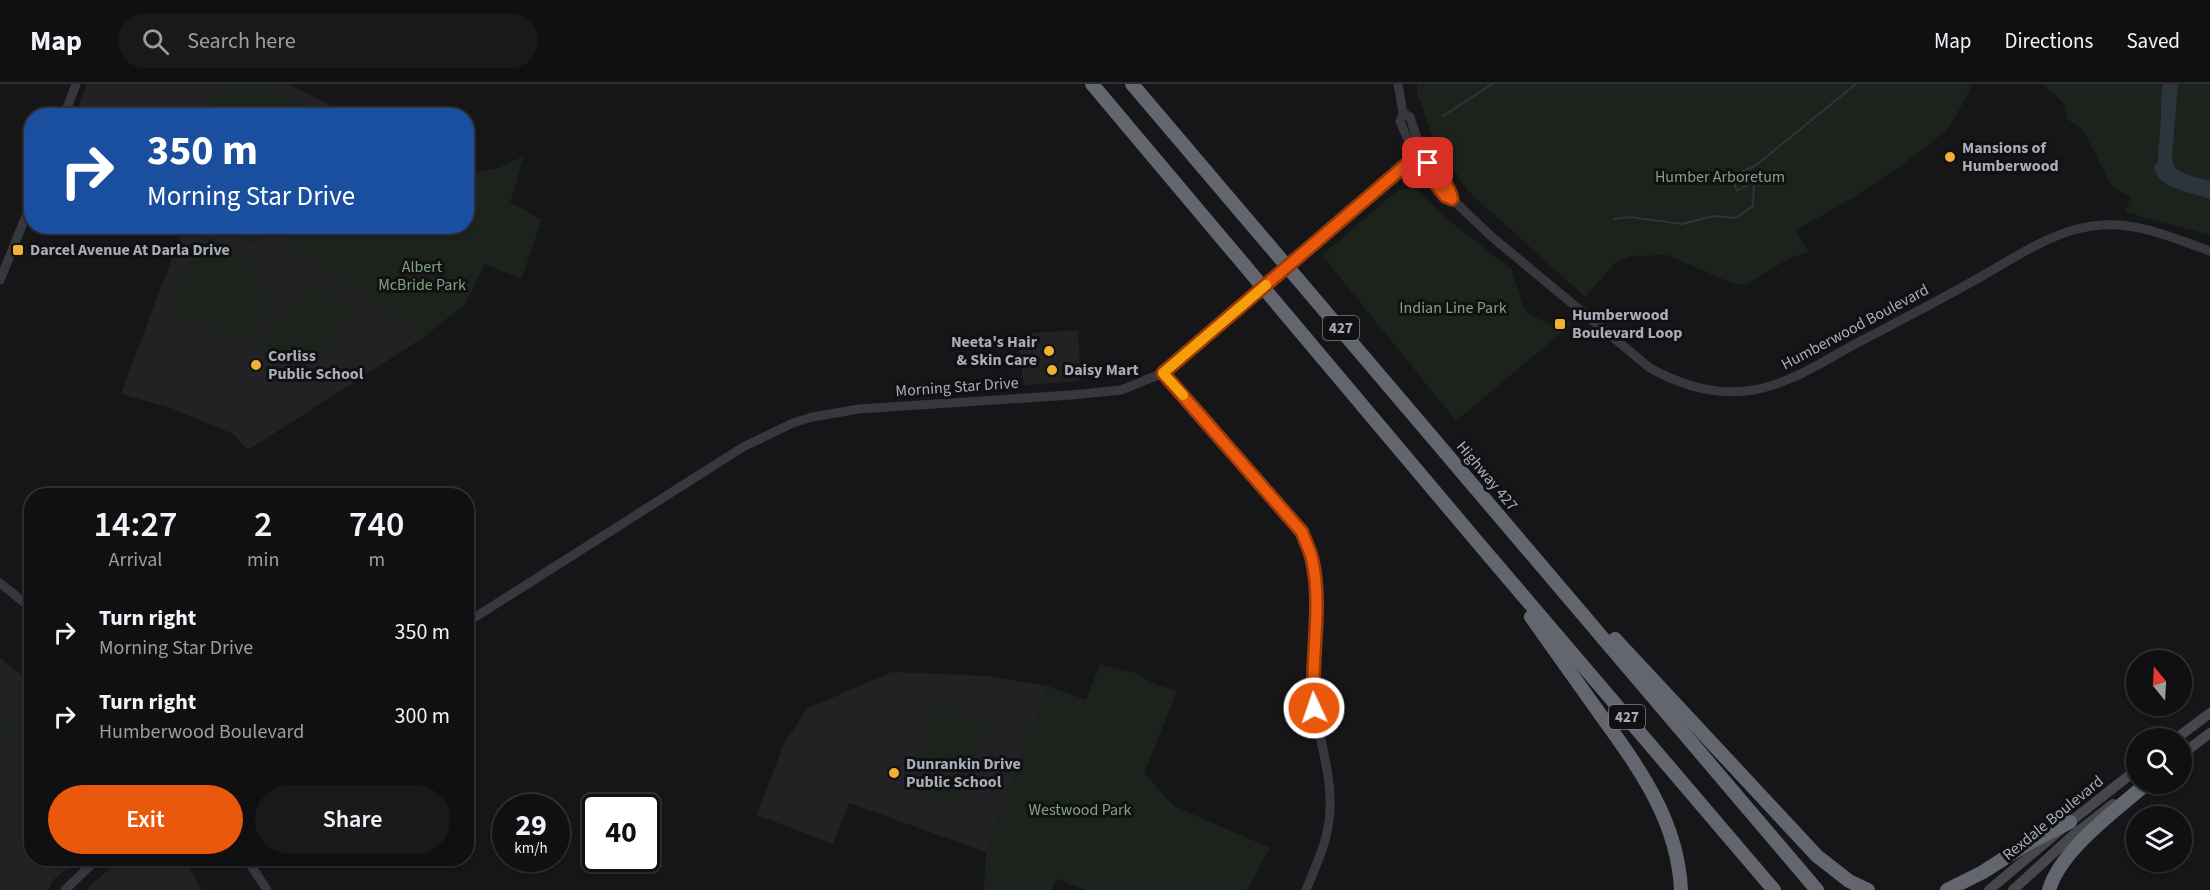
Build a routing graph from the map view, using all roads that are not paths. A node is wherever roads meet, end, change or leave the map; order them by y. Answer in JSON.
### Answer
{"nodes":[{"id":1,"x":76,"y":84,"type":"edge"},
{"id":2,"x":1092,"y":84,"type":"edge"},
{"id":3,"x":1132,"y":84,"type":"edge"},
{"id":4,"x":1398,"y":84,"type":"edge"},
{"id":5,"x":67,"y":108,"type":"edge"},
{"id":6,"x":1419,"y":154,"type":"junction"},
{"id":7,"x":24,"y":221,"type":"edge"},
{"id":8,"x":2210,"y":251,"type":"edge"},
{"id":9,"x":0,"y":280,"type":"edge"},
{"id":10,"x":1163,"y":373,"type":"junction"},
{"id":11,"x":1479,"y":544,"type":"junction"},
{"id":12,"x":1548,"y":573,"type":"junction"},
{"id":13,"x":0,"y":583,"type":"edge"},
{"id":14,"x":24,"y":602,"type":"edge"},
{"id":15,"x":474,"y":618,"type":"edge"},
{"id":16,"x":2210,"y":712,"type":"edge"},
{"id":17,"x":2190,"y":728,"type":"edge"},
{"id":18,"x":2210,"y":733,"type":"edge"},
{"id":19,"x":2192,"y":747,"type":"edge"},
{"id":20,"x":2126,"y":778,"type":"edge"},
{"id":21,"x":2128,"y":794,"type":"edge"},
{"id":22,"x":2135,"y":794,"type":"edge"},
{"id":23,"x":2070,"y":822,"type":"junction"},
{"id":24,"x":90,"y":866,"type":"edge"},
{"id":25,"x":251,"y":866,"type":"edge"},
{"id":26,"x":65,"y":890,"type":"edge"},
{"id":27,"x":267,"y":890,"type":"edge"},
{"id":28,"x":1305,"y":890,"type":"edge"},
{"id":29,"x":1681,"y":890,"type":"edge"},
{"id":30,"x":1774,"y":890,"type":"edge"},
{"id":31,"x":1817,"y":890,"type":"edge"},
{"id":32,"x":1868,"y":890,"type":"edge"},
{"id":33,"x":1947,"y":890,"type":"edge"},
{"id":34,"x":1989,"y":890,"type":"edge"},
{"id":35,"x":2013,"y":890,"type":"edge"},
{"id":36,"x":2049,"y":890,"type":"edge"}],
"edges":[{"from":1,"to":5,"type":"street"},
{"from":2,"to":11,"type":"highway","number":"427"},
{"from":3,"to":12,"type":"highway","name":"Highway 427","number":"427"},
{"from":4,"to":6,"type":"street","name":"Humberwood Boulevard"},
{"from":6,"to":8,"type":"street","name":"Humberwood Boulevard"},
{"from":6,"to":10,"type":"street","name":"Morning Star Drive","bridge":true},
{"from":7,"to":9,"type":"street"},
{"from":10,"to":15,"type":"street","name":"Morning Star Drive"},
{"from":10,"to":28,"type":"street"},
{"from":11,"to":29,"type":"highway"},
{"from":11,"to":30,"type":"highway","number":"427"},
{"from":12,"to":31,"type":"highway","name":"Highway 427","number":"427"},
{"from":12,"to":32,"type":"highway"},
{"from":13,"to":14,"type":"street"},
{"from":16,"to":17,"type":"main road"},
{"from":18,"to":19,"type":"main road"},
{"from":20,"to":23,"type":"main road","name":"Rexdale Boulevard"},
{"from":21,"to":35,"type":"main road","name":"Rexdale Boulevard"},
{"from":22,"to":36,"type":"highway"},
{"from":23,"to":33,"type":"highway"},
{"from":23,"to":34,"type":"main road","name":"Rexdale Boulevard"},
{"from":24,"to":26,"type":"street"},
{"from":25,"to":27,"type":"street"}]}
